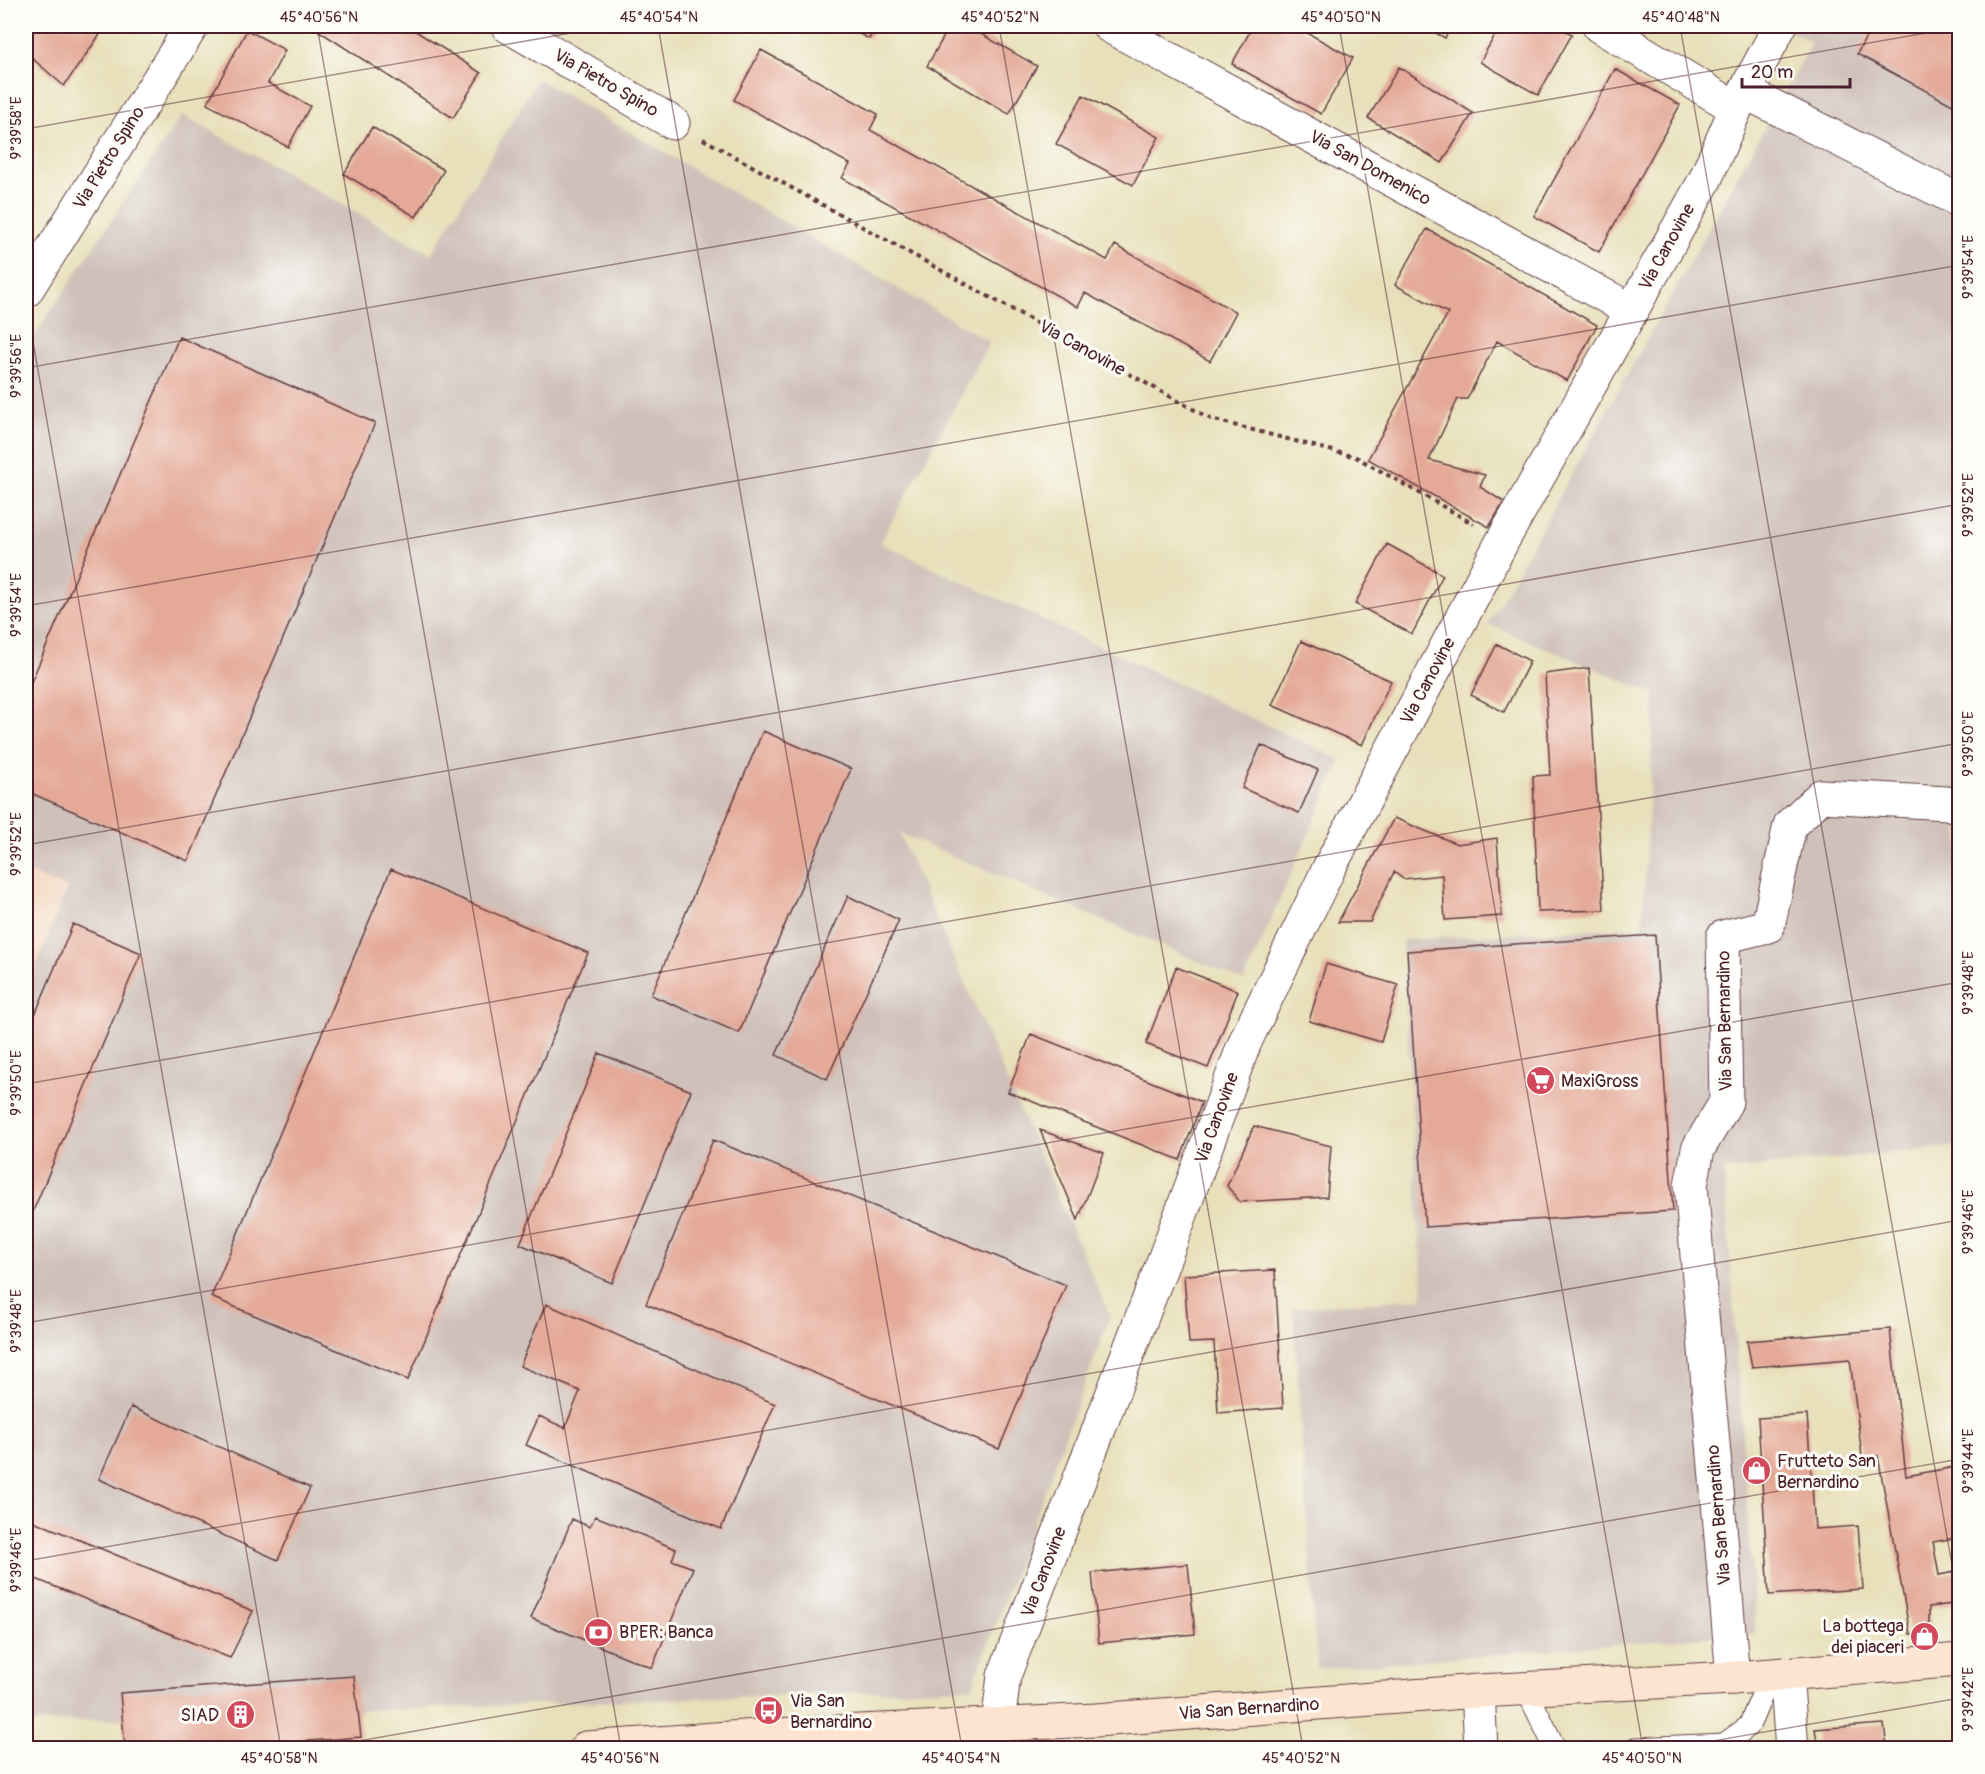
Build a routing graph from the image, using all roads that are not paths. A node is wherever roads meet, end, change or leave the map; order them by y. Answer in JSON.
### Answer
{"nodes":[{"id":1,"x":192,"y":26,"type":"edge"},
{"id":2,"x":508,"y":26,"type":"edge"},
{"id":3,"x":1109,"y":26,"type":"edge"},
{"id":4,"x":1599,"y":26,"type":"edge"},
{"id":5,"x":1767,"y":30,"type":"edge"},
{"id":6,"x":1741,"y":100,"type":"junction"},
{"id":7,"x":673,"y":123,"type":"road end"},
{"id":8,"x":1959,"y":201,"type":"edge"},
{"id":9,"x":26,"y":291,"type":"edge"},
{"id":10,"x":1631,"y":310,"type":"junction"},
{"id":11,"x":1959,"y":807,"type":"edge"},
{"id":12,"x":1959,"y":1660,"type":"edge"},
{"id":13,"x":1779,"y":1674,"type":"junction"},
{"id":14,"x":1733,"y":1678,"type":"junction"},
{"id":15,"x":1526,"y":1689,"type":"junction"},
{"id":16,"x":1478,"y":1691,"type":"junction"},
{"id":17,"x":999,"y":1724,"type":"junction"},
{"id":18,"x":586,"y":1749,"type":"edge"},
{"id":19,"x":1481,"y":1749,"type":"edge"},
{"id":20,"x":1555,"y":1749,"type":"edge"},
{"id":21,"x":1635,"y":1749,"type":"edge"},
{"id":22,"x":1792,"y":1749,"type":"edge"}],
"edges":[{"from":1,"to":9,"type":"street","name":"Via Pietro Spino"},
{"from":2,"to":7,"type":"street","name":"Via Pietro Spino"},
{"from":3,"to":10,"type":"street","name":"Via San Domenico"},
{"from":4,"to":6,"type":"street"},
{"from":5,"to":6,"type":"street","name":"Via Canovine"},
{"from":6,"to":8,"type":"street"},
{"from":6,"to":10,"type":"street","name":"Via Canovine"},
{"from":10,"to":17,"type":"street","name":"Via Canovine"},
{"from":11,"to":14,"type":"street","name":"Via San Bernardino"},
{"from":12,"to":13,"type":"main road","name":"Via San Bernardino"},
{"from":13,"to":14,"type":"main road","name":"Via San Bernardino"},
{"from":13,"to":21,"type":"lane"},
{"from":13,"to":22,"type":"street"},
{"from":14,"to":15,"type":"main road","name":"Via San Bernardino"},
{"from":15,"to":16,"type":"main road","name":"Via San Bernardino"},
{"from":15,"to":20,"type":"lane"},
{"from":16,"to":17,"type":"main road","name":"Via San Bernardino"},
{"from":16,"to":19,"type":"street"},
{"from":17,"to":18,"type":"main road","name":"Via San Bernardino"}]}
